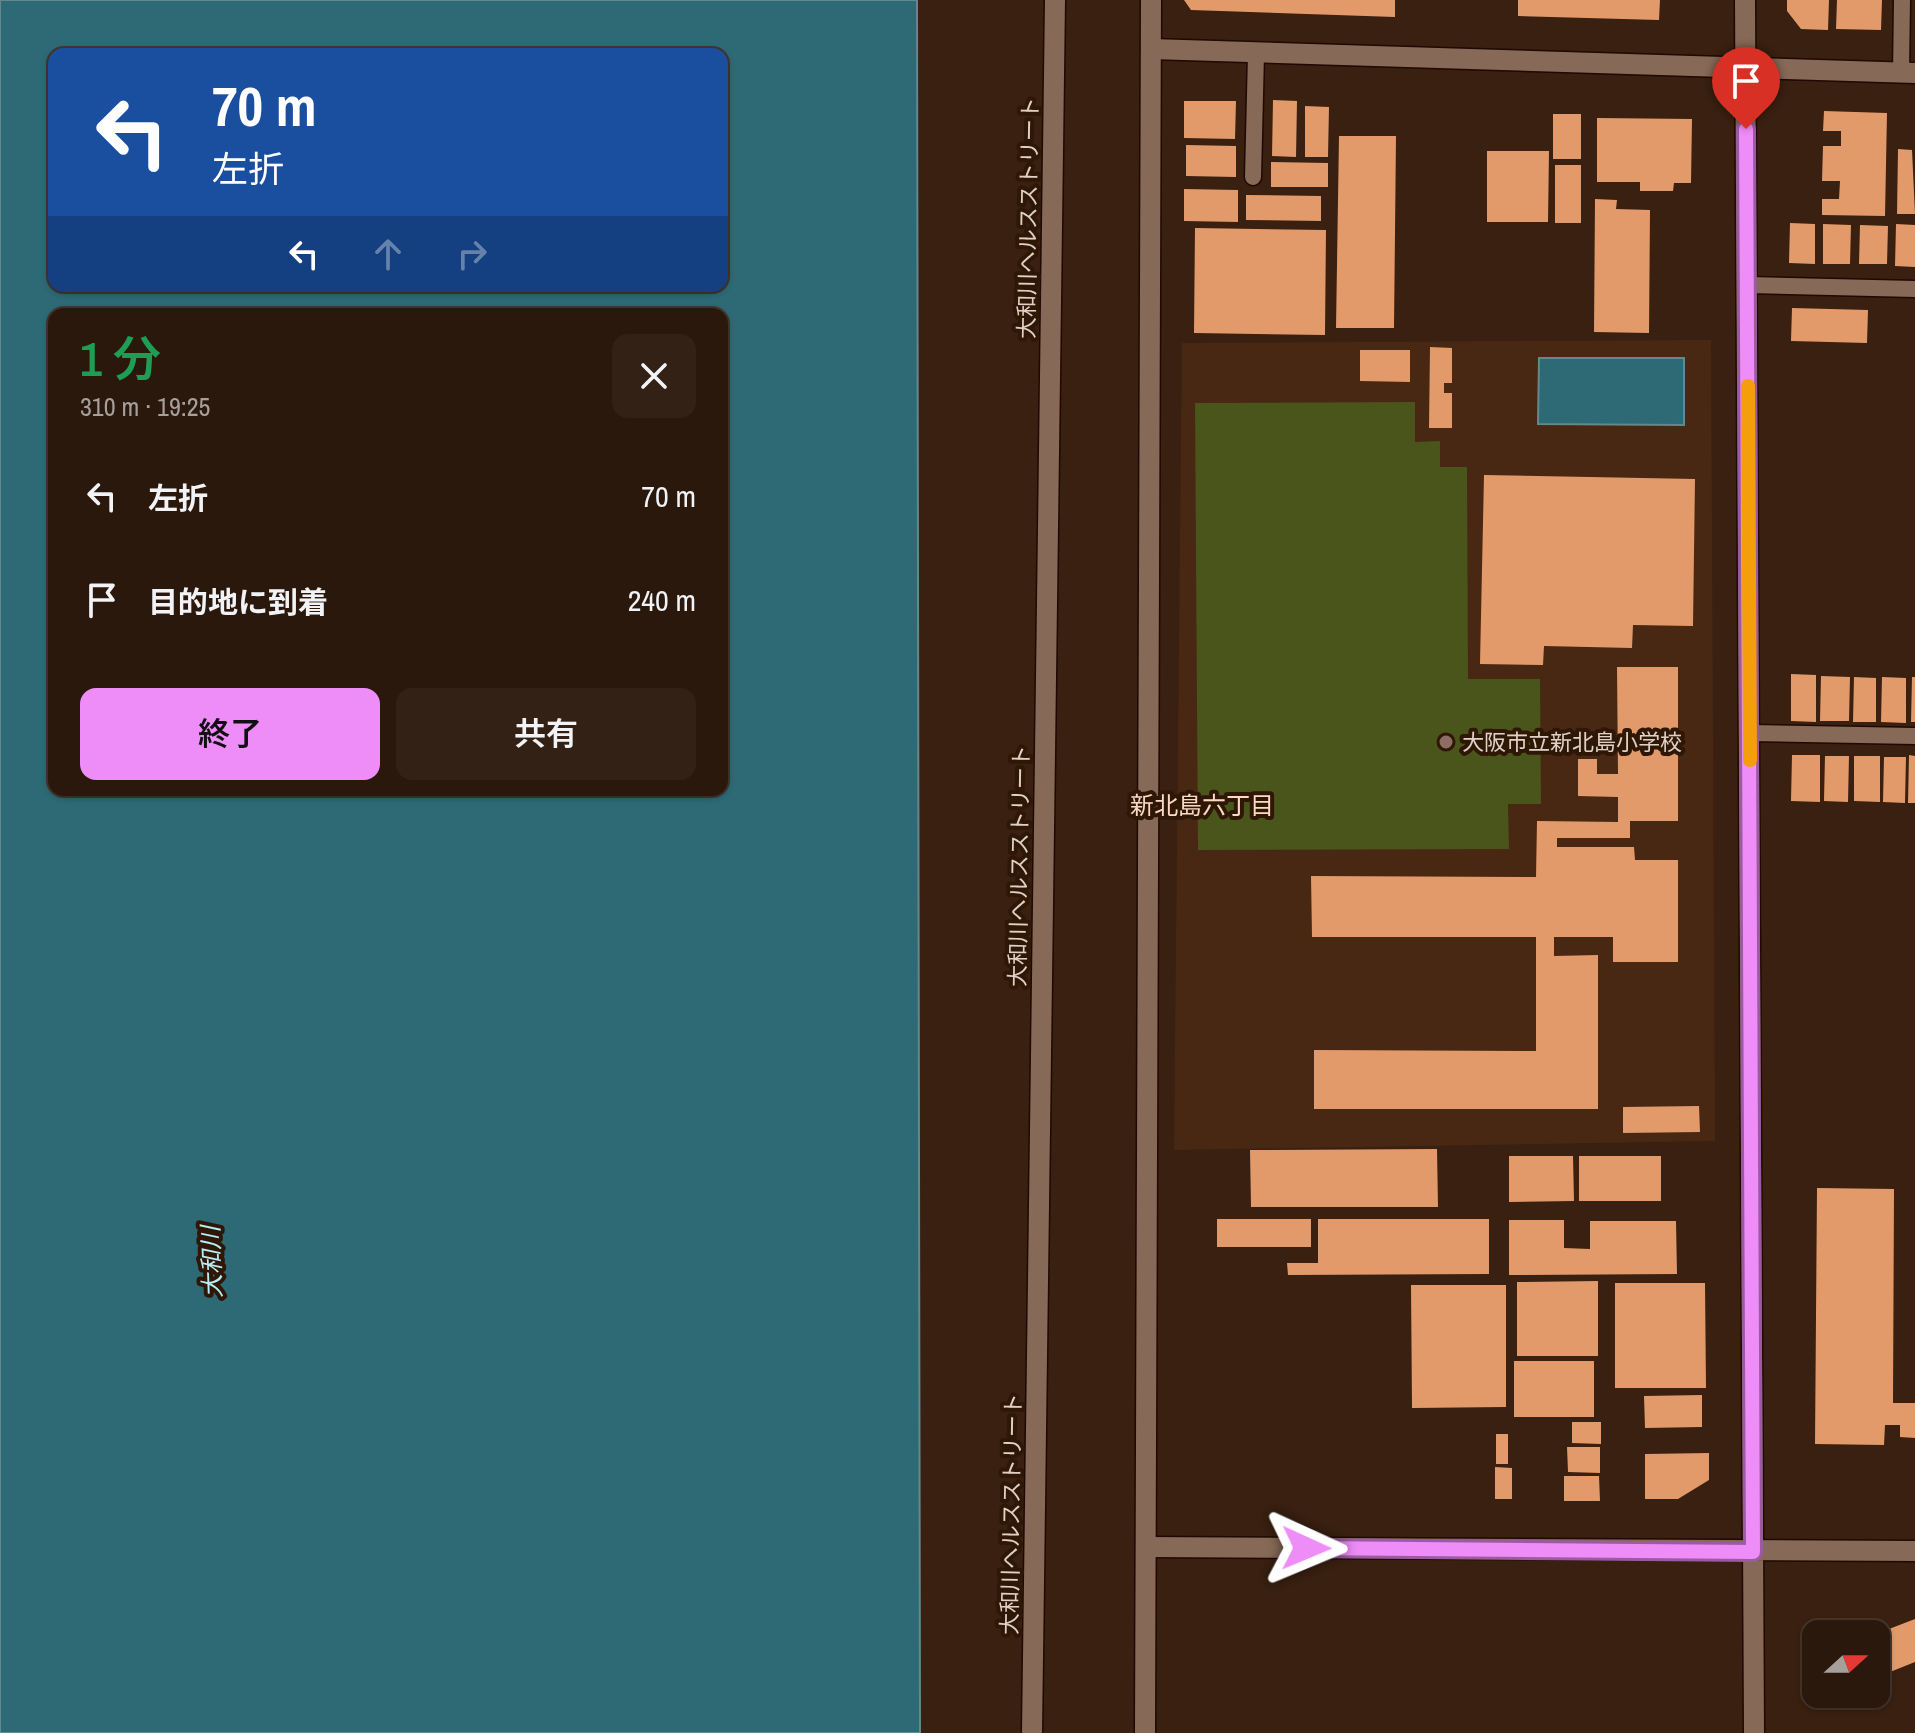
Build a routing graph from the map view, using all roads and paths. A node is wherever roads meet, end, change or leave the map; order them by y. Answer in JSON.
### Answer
{"nodes":[{"id":1,"x":1055,"y":0,"type":"edge"},
{"id":2,"x":1151,"y":0,"type":"edge"},
{"id":3,"x":1745,"y":0,"type":"edge"},
{"id":4,"x":1902,"y":0,"type":"edge"},
{"id":5,"x":1151,"y":49,"type":"junction"},
{"id":6,"x":1256,"y":54,"type":"junction"},
{"id":7,"x":1745,"y":67,"type":"junction"},
{"id":8,"x":1908,"y":73,"type":"edge"},
{"id":9,"x":1253,"y":177,"type":"dead end"},
{"id":10,"x":1748,"y":285,"type":"junction"},
{"id":11,"x":1915,"y":289,"type":"edge"},
{"id":12,"x":1750,"y":733,"type":"junction"},
{"id":13,"x":1915,"y":736,"type":"edge"},
{"id":14,"x":1147,"y":1547,"type":"junction"},
{"id":15,"x":1915,"y":1551,"type":"edge"},
{"id":16,"x":1753,"y":1552,"type":"junction"},
{"id":17,"x":1032,"y":1733,"type":"edge"},
{"id":18,"x":1145,"y":1733,"type":"edge"},
{"id":19,"x":1754,"y":1733,"type":"edge"}],
"edges":[{"from":1,"to":17,"type":"street","name":"大和川ヘルスストリート"},
{"from":2,"to":5,"type":"street"},
{"from":3,"to":7,"type":"street"},
{"from":4,"to":8,"type":"lane"},
{"from":5,"to":6,"type":"street"},
{"from":5,"to":14,"type":"street"},
{"from":6,"to":7,"type":"street"},
{"from":6,"to":9,"type":"lane"},
{"from":7,"to":8,"type":"street"},
{"from":7,"to":10,"type":"street"},
{"from":10,"to":11,"type":"lane"},
{"from":10,"to":12,"type":"street"},
{"from":12,"to":13,"type":"lane"},
{"from":12,"to":16,"type":"street"},
{"from":14,"to":16,"type":"street"},
{"from":14,"to":18,"type":"street"},
{"from":15,"to":16,"type":"street"},
{"from":16,"to":19,"type":"street"}]}
